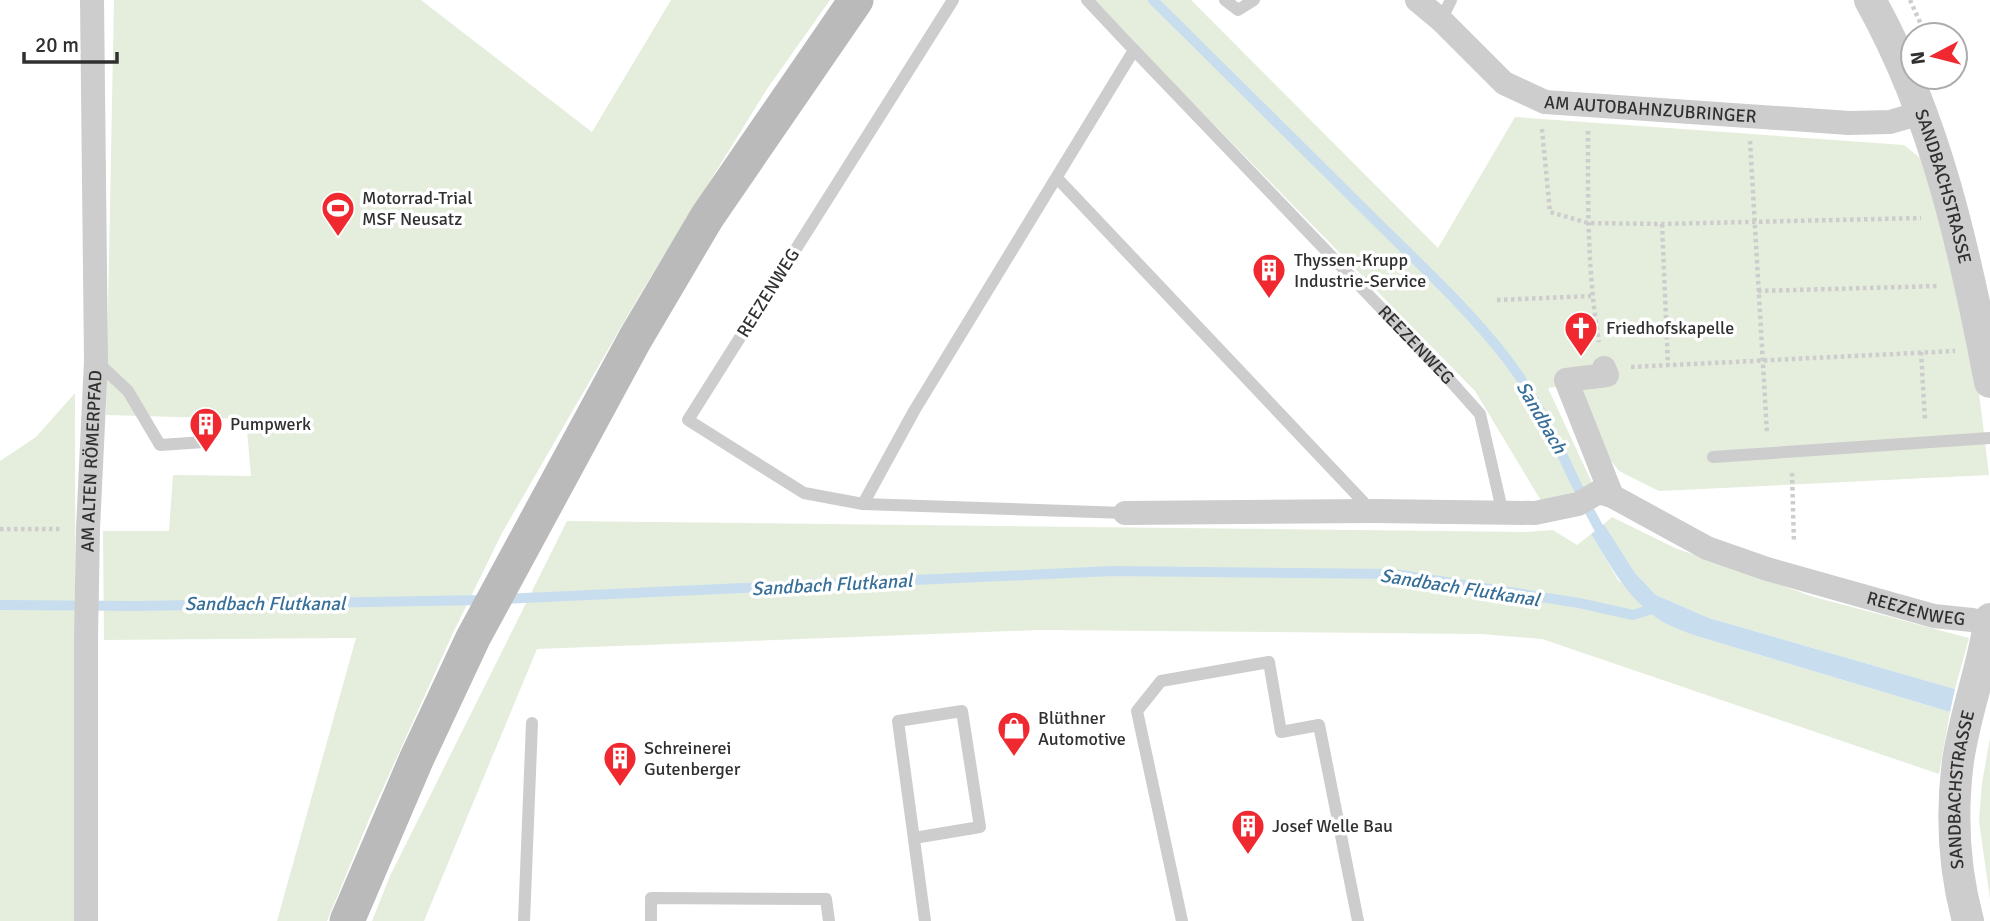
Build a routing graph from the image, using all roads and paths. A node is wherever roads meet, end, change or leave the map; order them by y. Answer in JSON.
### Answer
{"nodes":[{"id":1,"x":92,"y":0,"type":"edge"},
{"id":2,"x":856,"y":0,"type":"edge"},
{"id":3,"x":953,"y":0,"type":"edge"},
{"id":4,"x":1087,"y":0,"type":"edge"},
{"id":5,"x":1225,"y":0,"type":"edge"},
{"id":6,"x":1254,"y":0,"type":"edge"},
{"id":7,"x":1417,"y":0,"type":"edge"},
{"id":8,"x":1870,"y":0,"type":"edge"},
{"id":9,"x":1910,"y":0,"type":"edge"},
{"id":10,"x":1446,"y":10,"type":"edge"},
{"id":11,"x":1920,"y":21,"type":"edge"},
{"id":12,"x":1134,"y":50,"type":"junction"},
{"id":13,"x":1922,"y":113,"type":"junction"},
{"id":14,"x":1748,"y":116,"type":"junction"},
{"id":15,"x":1553,"y":127,"type":"dead end"},
{"id":16,"x":1576,"y":128,"type":"dead end"},
{"id":17,"x":1057,"y":178,"type":"junction"},
{"id":18,"x":1926,"y":218,"type":"dead end"},
{"id":19,"x":1755,"y":221,"type":"junction"},
{"id":20,"x":1588,"y":223,"type":"junction"},
{"id":21,"x":1662,"y":224,"type":"junction"},
{"id":22,"x":1940,"y":274,"type":"dead end"},
{"id":23,"x":1758,"y":291,"type":"junction"},
{"id":24,"x":1591,"y":296,"type":"junction"},
{"id":25,"x":1497,"y":300,"type":"dead end"},
{"id":26,"x":1957,"y":351,"type":"dead end"},
{"id":27,"x":1921,"y":352,"type":"junction"},
{"id":28,"x":1764,"y":360,"type":"junction"},
{"id":29,"x":96,"y":361,"type":"junction"},
{"id":30,"x":1668,"y":365,"type":"junction"},
{"id":31,"x":1604,"y":368,"type":"junction"},
{"id":32,"x":1990,"y":382,"type":"edge"},
{"id":33,"x":1990,"y":438,"type":"edge"},
{"id":34,"x":204,"y":442,"type":"dead end"},
{"id":35,"x":1927,"y":442,"type":"junction"},
{"id":36,"x":1767,"y":454,"type":"junction"},
{"id":37,"x":1713,"y":457,"type":"dead end"},
{"id":38,"x":1596,"y":497,"type":"junction"},
{"id":39,"x":863,"y":504,"type":"junction"},
{"id":40,"x":1373,"y":511,"type":"junction"},
{"id":41,"x":1125,"y":513,"type":"joint"},
{"id":42,"x":1503,"y":514,"type":"junction"},
{"id":43,"x":0,"y":529,"type":"edge"},
{"id":44,"x":87,"y":535,"type":"junction"},
{"id":45,"x":1794,"y":543,"type":"dead end"},
{"id":46,"x":1990,"y":622,"type":"edge"},
{"id":47,"x":532,"y":723,"type":"dead end"},
{"id":48,"x":914,"y":838,"type":"junction"},
{"id":49,"x":86,"y":921,"type":"edge"},
{"id":50,"x":348,"y":921,"type":"edge"},
{"id":51,"x":524,"y":921,"type":"edge"},
{"id":52,"x":651,"y":921,"type":"edge"},
{"id":53,"x":829,"y":921,"type":"edge"},
{"id":54,"x":925,"y":921,"type":"edge"},
{"id":55,"x":1182,"y":921,"type":"edge"},
{"id":56,"x":1358,"y":921,"type":"edge"},
{"id":57,"x":1969,"y":921,"type":"edge"}],
"edges":[{"from":1,"to":29,"type":"street","name":"AM ALTEN RÖMERPFAD"},
{"from":2,"to":50,"type":"main road"},
{"from":3,"to":39,"type":"lane","name":"REEZENWEG"},
{"from":4,"to":12,"type":"lane","name":"REEZENWEG"},
{"from":5,"to":6,"type":"lane"},
{"from":7,"to":10,"type":"street","name":"AM AUTOBAHNZUBRINGER"},
{"from":8,"to":13,"type":"street","name":"SANDBACHSTRASSE"},
{"from":9,"to":11,"type":"path"},
{"from":10,"to":14,"type":"street","name":"AM AUTOBAHNZUBRINGER"},
{"from":12,"to":17,"type":"lane"},
{"from":12,"to":42,"type":"lane","name":"REEZENWEG"},
{"from":13,"to":14,"type":"street","name":"AM AUTOBAHNZUBRINGER"},
{"from":13,"to":32,"type":"street","name":"SANDBACHSTRASSE"},
{"from":14,"to":19,"type":"path"},
{"from":15,"to":20,"type":"path"},
{"from":16,"to":20,"type":"path"},
{"from":17,"to":39,"type":"lane"},
{"from":17,"to":40,"type":"lane"},
{"from":18,"to":19,"type":"path"},
{"from":19,"to":21,"type":"path"},
{"from":19,"to":23,"type":"path"},
{"from":20,"to":21,"type":"path"},
{"from":20,"to":24,"type":"path"},
{"from":21,"to":30,"type":"path"},
{"from":22,"to":23,"type":"path"},
{"from":23,"to":28,"type":"path"},
{"from":24,"to":25,"type":"path"},
{"from":24,"to":31,"type":"path"},
{"from":26,"to":27,"type":"path"},
{"from":27,"to":28,"type":"path"},
{"from":27,"to":35,"type":"path"},
{"from":28,"to":30,"type":"path"},
{"from":28,"to":36,"type":"path"},
{"from":29,"to":34,"type":"lane"},
{"from":29,"to":44,"type":"street","name":"AM ALTEN RÖMERPFAD"},
{"from":30,"to":31,"type":"path"},
{"from":31,"to":38,"type":"street"},
{"from":33,"to":35,"type":"lane"},
{"from":35,"to":36,"type":"lane"},
{"from":36,"to":37,"type":"lane"},
{"from":36,"to":45,"type":"path"},
{"from":38,"to":42,"type":"street","name":"REEZENWEG"},
{"from":38,"to":46,"type":"street","name":"REEZENWEG"},
{"from":39,"to":41,"type":"lane","name":"REEZENWEG"},
{"from":40,"to":41,"type":"street","name":"REEZENWEG"},
{"from":40,"to":42,"type":"street","name":"REEZENWEG"},
{"from":43,"to":44,"type":"path"},
{"from":44,"to":49,"type":"street","name":"AM ALTEN RÖMERPFAD"},
{"from":46,"to":57,"type":"street","name":"SANDBACHSTRASSE"},
{"from":47,"to":51,"type":"lane"},
{"from":48,"to":48,"type":"lane"},
{"from":48,"to":54,"type":"lane"},
{"from":52,"to":53,"type":"lane"},
{"from":55,"to":56,"type":"lane"}]}
